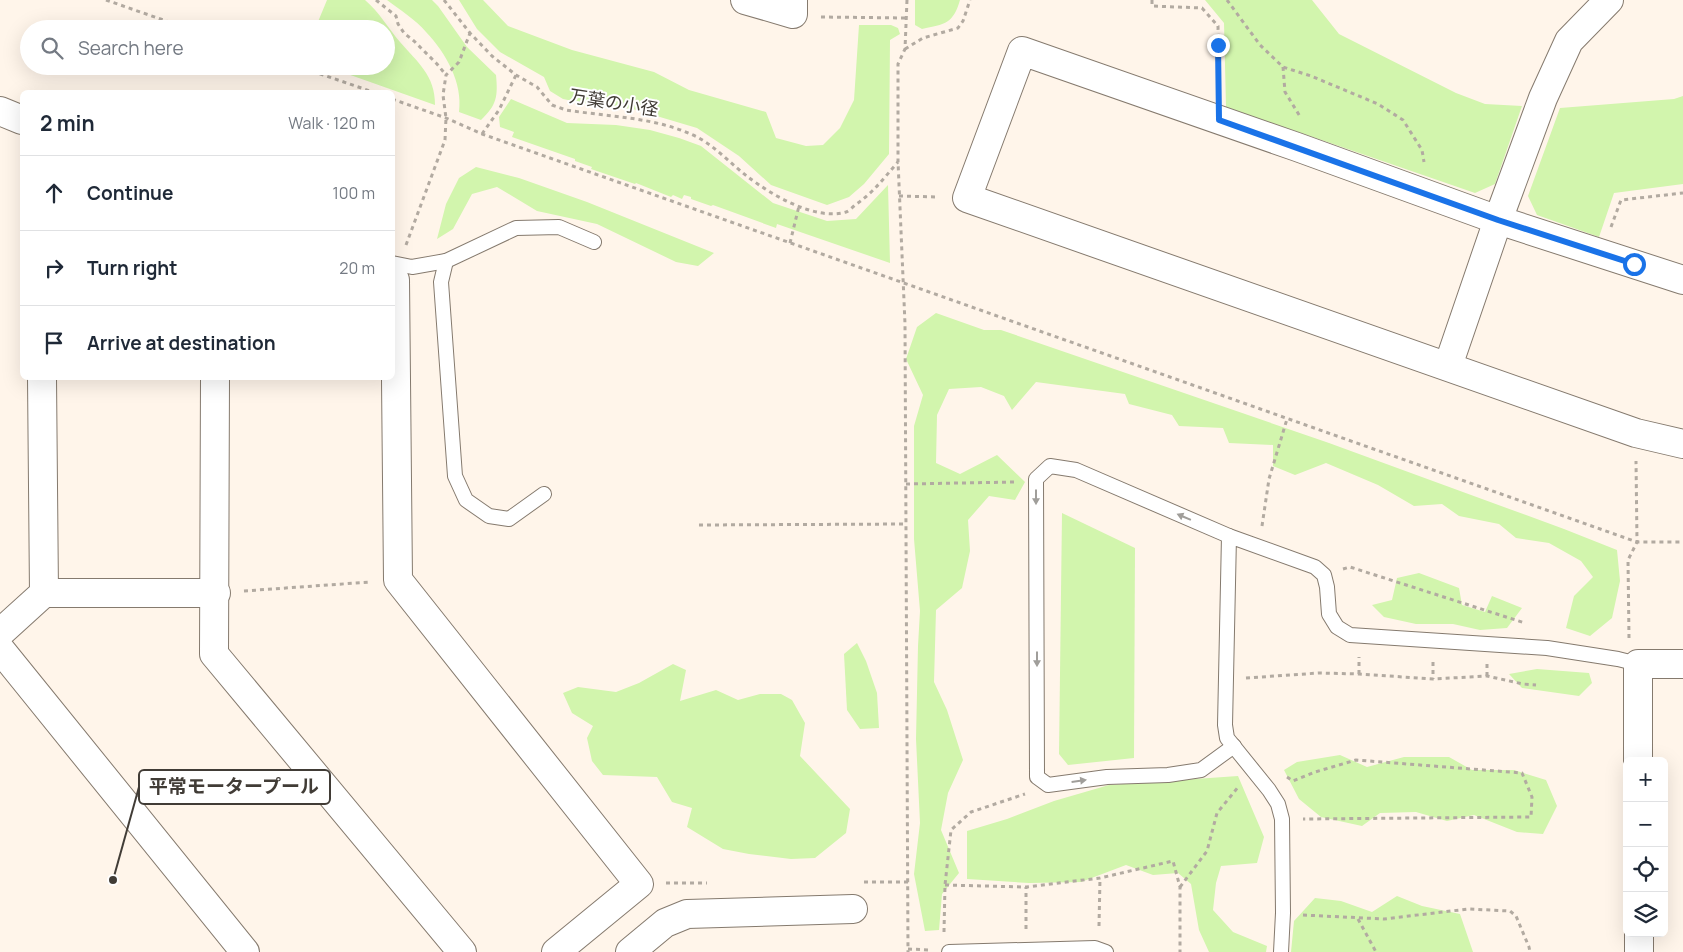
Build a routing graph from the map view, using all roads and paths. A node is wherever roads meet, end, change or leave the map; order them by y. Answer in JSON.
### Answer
{"nodes":[{"id":1,"x":106,"y":0,"type":"edge"},
{"id":2,"x":376,"y":0,"type":"edge"},
{"id":3,"x":444,"y":0,"type":"edge"},
{"id":4,"x":745,"y":0,"type":"edge"},
{"id":5,"x":907,"y":0,"type":"edge"},
{"id":6,"x":970,"y":0,"type":"edge"},
{"id":7,"x":1152,"y":0,"type":"edge"},
{"id":8,"x":1228,"y":0,"type":"edge"},
{"id":9,"x":1609,"y":0,"type":"edge"},
{"id":10,"x":793,"y":7,"type":"edge"},
{"id":11,"x":906,"y":18,"type":"junction"},
{"id":12,"x":163,"y":20,"type":"edge"},
{"id":13,"x":470,"y":33,"type":"junction"},
{"id":14,"x":905,"y":49,"type":"junction"},
{"id":15,"x":1283,"y":67,"type":"junction"},
{"id":16,"x":323,"y":75,"type":"edge"},
{"id":17,"x":446,"y":75,"type":"junction"},
{"id":18,"x":516,"y":75,"type":"junction"},
{"id":19,"x":367,"y":90,"type":"edge"},
{"id":20,"x":395,"y":100,"type":"edge"},
{"id":21,"x":0,"y":112,"type":"edge"},
{"id":22,"x":446,"y":118,"type":"junction"},
{"id":23,"x":20,"y":119,"type":"edge"},
{"id":24,"x":1219,"y":120,"type":"junction"},
{"id":25,"x":482,"y":134,"type":"junction"},
{"id":26,"x":1297,"y":147,"type":"junction"},
{"id":27,"x":898,"y":161,"type":"junction"},
{"id":28,"x":1683,"y":193,"type":"edge"},
{"id":29,"x":899,"y":196,"type":"junction"},
{"id":30,"x":967,"y":198,"type":"junction"},
{"id":31,"x":1444,"y":200,"type":"junction"},
{"id":32,"x":799,"y":206,"type":"junction"},
{"id":33,"x":1498,"y":220,"type":"junction"},
{"id":34,"x":594,"y":242,"type":"dead end"},
{"id":35,"x":790,"y":243,"type":"junction"},
{"id":36,"x":405,"y":247,"type":"dead end"},
{"id":37,"x":1601,"y":253,"type":"junction"},
{"id":38,"x":446,"y":261,"type":"junction"},
{"id":39,"x":395,"y":264,"type":"edge"},
{"id":40,"x":395,"y":280,"type":"edge"},
{"id":41,"x":1683,"y":280,"type":"edge"},
{"id":42,"x":902,"y":282,"type":"junction"},
{"id":43,"x":1448,"y":366,"type":"junction"},
{"id":44,"x":42,"y":380,"type":"edge"},
{"id":45,"x":215,"y":380,"type":"edge"},
{"id":46,"x":1287,"y":418,"type":"junction"},
{"id":47,"x":1636,"y":433,"type":"junction"},
{"id":48,"x":1683,"y":444,"type":"edge"},
{"id":49,"x":1036,"y":479,"type":"junction"},
{"id":50,"x":906,"y":484,"type":"junction"},
{"id":51,"x":544,"y":494,"type":"dead end"},
{"id":52,"x":906,"y":524,"type":"junction"},
{"id":53,"x":699,"y":525,"type":"dead end"},
{"id":54,"x":1229,"y":536,"type":"junction"},
{"id":55,"x":1637,"y":542,"type":"junction"},
{"id":56,"x":1683,"y":542,"type":"edge"},
{"id":57,"x":1258,"y":547,"type":"junction"},
{"id":58,"x":1324,"y":575,"type":"junction"},
{"id":59,"x":398,"y":580,"type":"junction"},
{"id":60,"x":44,"y":593,"type":"junction"},
{"id":61,"x":216,"y":593,"type":"junction"},
{"id":62,"x":1525,"y":629,"type":"dead end"},
{"id":63,"x":0,"y":633,"type":"edge"},
{"id":64,"x":0,"y":650,"type":"edge"},
{"id":65,"x":1638,"y":664,"type":"junction"},
{"id":66,"x":1683,"y":664,"type":"edge"},
{"id":67,"x":1226,"y":680,"type":"junction"},
{"id":68,"x":1536,"y":685,"type":"dead end"},
{"id":69,"x":1234,"y":746,"type":"junction"},
{"id":70,"x":1638,"y":757,"type":"edge"},
{"id":71,"x":1255,"y":772,"type":"junction"},
{"id":72,"x":1037,"y":777,"type":"junction"},
{"id":73,"x":1269,"y":790,"type":"junction"},
{"id":74,"x":1282,"y":819,"type":"junction"},
{"id":75,"x":1100,"y":878,"type":"junction"},
{"id":76,"x":944,"y":885,"type":"junction"},
{"id":77,"x":1026,"y":887,"type":"junction"},
{"id":78,"x":1180,"y":887,"type":"junction"},
{"id":79,"x":853,"y":909,"type":"dead end"},
{"id":80,"x":1283,"y":913,"type":"junction"},
{"id":81,"x":1357,"y":919,"type":"junction"},
{"id":82,"x":1638,"y":937,"type":"edge"},
{"id":83,"x":569,"y":949,"type":"edge"},
{"id":84,"x":1026,"y":949,"type":"junction"},
{"id":85,"x":1103,"y":951,"type":"edge"},
{"id":86,"x":245,"y":952,"type":"edge"},
{"id":87,"x":462,"y":952,"type":"edge"},
{"id":88,"x":630,"y":952,"type":"edge"},
{"id":89,"x":908,"y":952,"type":"edge"},
{"id":90,"x":949,"y":952,"type":"edge"},
{"id":91,"x":1180,"y":952,"type":"edge"},
{"id":92,"x":1281,"y":952,"type":"edge"},
{"id":93,"x":1376,"y":952,"type":"edge"},
{"id":94,"x":1530,"y":952,"type":"edge"},
{"id":95,"x":1639,"y":952,"type":"edge"}],
"edges":[{"from":1,"to":12,"type":"path"},
{"from":2,"to":17,"type":"path"},
{"from":3,"to":13,"type":"path","name":"万葉の小径"},
{"from":4,"to":10,"type":"street"},
{"from":5,"to":11,"type":"path"},
{"from":6,"to":14,"type":"path"},
{"from":7,"to":24,"type":"path"},
{"from":8,"to":15,"type":"path"},
{"from":9,"to":33,"type":"street"},
{"from":10,"to":11,"type":"path"},
{"from":11,"to":14,"type":"path"},
{"from":13,"to":17,"type":"path"},
{"from":13,"to":18,"type":"path","name":"万葉の小径"},
{"from":14,"to":27,"type":"path"},
{"from":15,"to":26,"type":"path"},
{"from":15,"to":31,"type":"path"},
{"from":16,"to":19,"type":"path"},
{"from":17,"to":22,"type":"path"},
{"from":18,"to":25,"type":"path"},
{"from":18,"to":32,"type":"path","name":"万葉の小径"},
{"from":20,"to":22,"type":"path"},
{"from":21,"to":23,"type":"street"},
{"from":22,"to":25,"type":"path"},
{"from":22,"to":36,"type":"path"},
{"from":24,"to":26,"type":"street"},
{"from":24,"to":30,"type":"street"},
{"from":25,"to":35,"type":"path"},
{"from":26,"to":31,"type":"street"},
{"from":27,"to":29,"type":"path"},
{"from":27,"to":32,"type":"path","name":"万葉の小径"},
{"from":28,"to":37,"type":"path"},
{"from":29,"to":30,"type":"path"},
{"from":29,"to":42,"type":"path"},
{"from":30,"to":43,"type":"street"},
{"from":31,"to":33,"type":"street"},
{"from":32,"to":35,"type":"path"},
{"from":33,"to":37,"type":"street"},
{"from":33,"to":43,"type":"street"},
{"from":34,"to":38,"type":"lane"},
{"from":35,"to":42,"type":"path"},
{"from":37,"to":41,"type":"street"},
{"from":38,"to":39,"type":"lane"},
{"from":38,"to":51,"type":"lane"},
{"from":40,"to":59,"type":"street"},
{"from":42,"to":46,"type":"path"},
{"from":42,"to":50,"type":"path"},
{"from":43,"to":47,"type":"street"},
{"from":44,"to":60,"type":"street"},
{"from":45,"to":61,"type":"street"},
{"from":46,"to":55,"type":"path"},
{"from":46,"to":57,"type":"path"},
{"from":47,"to":48,"type":"street"},
{"from":47,"to":55,"type":"path"},
{"from":49,"to":50,"type":"path"},
{"from":54,"to":49,"type":"lane","one_way":true},
{"from":49,"to":72,"type":"lane","one_way":true},
{"from":50,"to":52,"type":"path"},
{"from":52,"to":53,"type":"path"},
{"from":52,"to":89,"type":"path"},
{"from":54,"to":57,"type":"lane"},
{"from":54,"to":67,"type":"lane"},
{"from":55,"to":56,"type":"path"},
{"from":55,"to":65,"type":"path"},
{"from":57,"to":58,"type":"lane"},
{"from":58,"to":62,"type":"path"},
{"from":58,"to":65,"type":"lane"},
{"from":59,"to":61,"type":"path"},
{"from":59,"to":83,"type":"street"},
{"from":60,"to":61,"type":"street"},
{"from":60,"to":63,"type":"street"},
{"from":61,"to":87,"type":"street"},
{"from":64,"to":86,"type":"street"},
{"from":65,"to":66,"type":"street"},
{"from":65,"to":70,"type":"street"},
{"from":67,"to":68,"type":"path"},
{"from":67,"to":69,"type":"lane"},
{"from":69,"to":71,"type":"lane"},
{"from":72,"to":69,"type":"lane","one_way":true},
{"from":71,"to":73,"type":"lane"},
{"from":71,"to":78,"type":"path"},
{"from":72,"to":76,"type":"path"},
{"from":73,"to":74,"type":"lane"},
{"from":73,"to":74,"type":"path"},
{"from":74,"to":80,"type":"lane"},
{"from":75,"to":77,"type":"path"},
{"from":75,"to":78,"type":"path"},
{"from":75,"to":85,"type":"path"},
{"from":76,"to":77,"type":"path"},
{"from":76,"to":90,"type":"path"},
{"from":77,"to":84,"type":"path"},
{"from":78,"to":91,"type":"path"},
{"from":79,"to":88,"type":"street"},
{"from":80,"to":81,"type":"path"},
{"from":80,"to":92,"type":"lane"},
{"from":81,"to":93,"type":"path"},
{"from":81,"to":94,"type":"path"},
{"from":82,"to":95,"type":"street"},
{"from":84,"to":85,"type":"lane"},
{"from":84,"to":90,"type":"lane"}]}
